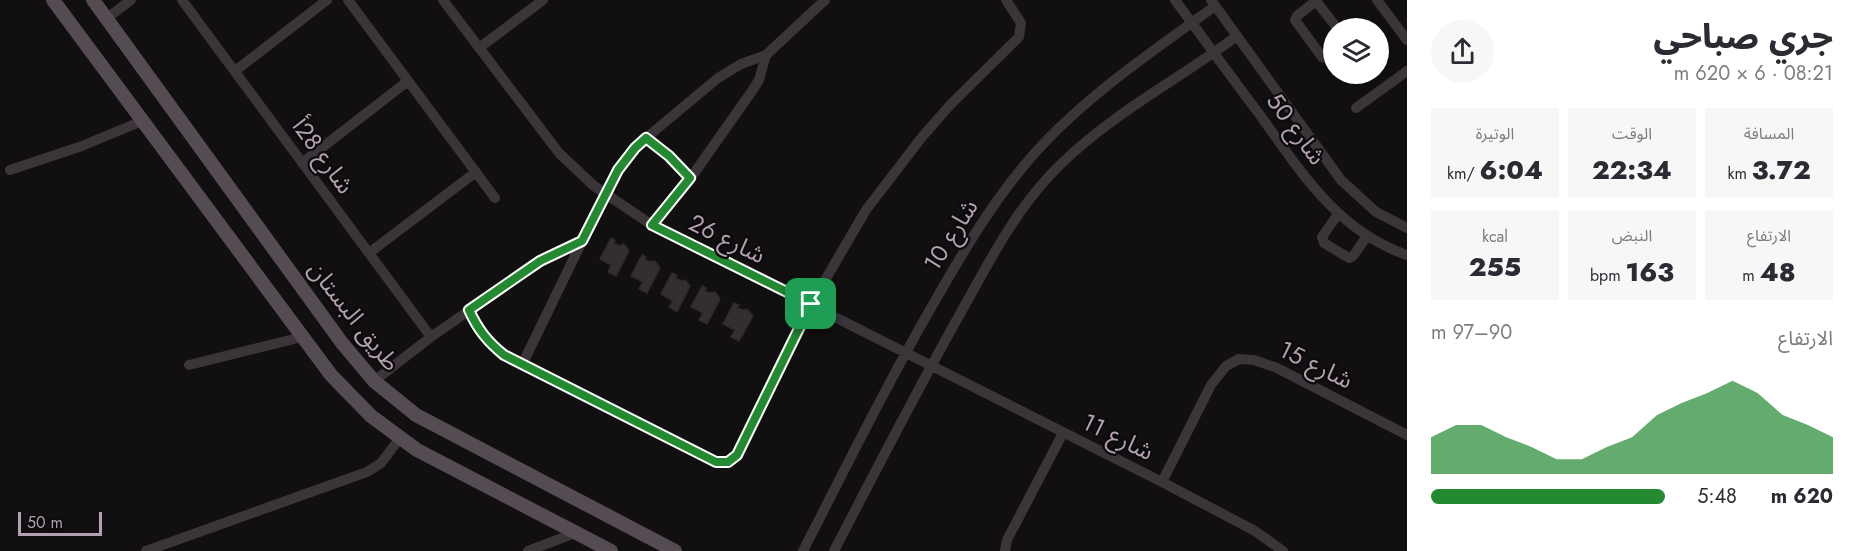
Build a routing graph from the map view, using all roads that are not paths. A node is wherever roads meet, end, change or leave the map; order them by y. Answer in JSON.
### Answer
{"nodes":[{"id":1,"x":53,"y":0,"type":"edge"},
{"id":2,"x":93,"y":0,"type":"edge"},
{"id":3,"x":131,"y":0,"type":"edge"},
{"id":4,"x":182,"y":0,"type":"edge"},
{"id":5,"x":327,"y":0,"type":"edge"},
{"id":6,"x":348,"y":0,"type":"edge"},
{"id":7,"x":443,"y":0,"type":"edge"},
{"id":8,"x":543,"y":0,"type":"edge"},
{"id":9,"x":825,"y":0,"type":"edge"},
{"id":10,"x":1006,"y":0,"type":"edge"},
{"id":11,"x":1175,"y":0,"type":"edge"},
{"id":12,"x":1377,"y":0,"type":"edge"},
{"id":13,"x":1317,"y":1,"type":"edge"},
{"id":14,"x":1213,"y":3,"type":"edge"},
{"id":15,"x":107,"y":18,"type":"junction"},
{"id":16,"x":1330,"y":18,"type":"edge"},
{"id":17,"x":1192,"y":23,"type":"junction"},
{"id":18,"x":1237,"y":36,"type":"junction"},
{"id":19,"x":1407,"y":40,"type":"edge"},
{"id":20,"x":479,"y":48,"type":"junction"},
{"id":21,"x":1214,"y":53,"type":"junction"},
{"id":22,"x":766,"y":55,"type":"junction"},
{"id":23,"x":1323,"y":57,"type":"edge"},
{"id":24,"x":235,"y":71,"type":"junction"},
{"id":25,"x":1407,"y":71,"type":"edge"},
{"id":26,"x":408,"y":81,"type":"junction"},
{"id":27,"x":1356,"y":108,"type":"dead end"},
{"id":28,"x":142,"y":121,"type":"junction"},
{"id":29,"x":646,"y":138,"type":"junction"},
{"id":30,"x":302,"y":163,"type":"junction"},
{"id":31,"x":10,"y":170,"type":"dead end"},
{"id":32,"x":476,"y":172,"type":"junction"},
{"id":33,"x":690,"y":178,"type":"junction"},
{"id":34,"x":605,"y":194,"type":"junction"},
{"id":35,"x":495,"y":198,"type":"dead end"},
{"id":36,"x":1338,"y":214,"type":"junction"},
{"id":37,"x":652,"y":225,"type":"junction"},
{"id":38,"x":1407,"y":228,"type":"edge"},
{"id":39,"x":1367,"y":236,"type":"junction"},
{"id":40,"x":582,"y":241,"type":"junction"},
{"id":41,"x":369,"y":253,"type":"junction"},
{"id":42,"x":1407,"y":255,"type":"edge"},
{"id":43,"x":811,"y":304,"type":"junction"},
{"id":44,"x":469,"y":310,"type":"junction"},
{"id":45,"x":302,"y":337,"type":"junction"},
{"id":46,"x":431,"y":337,"type":"junction"},
{"id":47,"x":904,"y":353,"type":"junction"},
{"id":48,"x":522,"y":364,"type":"junction"},
{"id":49,"x":189,"y":365,"type":"dead end"},
{"id":50,"x":930,"y":367,"type":"junction"},
{"id":51,"x":374,"y":381,"type":"junction"},
{"id":52,"x":1063,"y":433,"type":"junction"},
{"id":53,"x":1407,"y":435,"type":"edge"},
{"id":54,"x":400,"y":438,"type":"junction"},
{"id":55,"x":1162,"y":482,"type":"junction"},
{"id":56,"x":575,"y":533,"type":"junction"},
{"id":57,"x":146,"y":551,"type":"edge"},
{"id":58,"x":528,"y":551,"type":"edge"},
{"id":59,"x":611,"y":551,"type":"edge"},
{"id":60,"x":675,"y":551,"type":"edge"},
{"id":61,"x":803,"y":551,"type":"edge"},
{"id":62,"x":834,"y":551,"type":"edge"},
{"id":63,"x":1005,"y":551,"type":"edge"},
{"id":64,"x":1283,"y":551,"type":"edge"}],
"edges":[{"from":1,"to":28,"type":"main road"},
{"from":2,"to":15,"type":"main road","name":"طريق البستان"},
{"from":3,"to":15,"type":"street"},
{"from":4,"to":24,"type":"street","name":"شارع 28أ"},
{"from":5,"to":24,"type":"street"},
{"from":6,"to":26,"type":"street"},
{"from":7,"to":20,"type":"street","name":"شارع 26"},
{"from":8,"to":20,"type":"street"},
{"from":9,"to":22,"type":"street"},
{"from":10,"to":43,"type":"street"},
{"from":11,"to":17,"type":"street","name":"شارع 50"},
{"from":12,"to":19,"type":"street"},
{"from":13,"to":16,"type":"street"},
{"from":13,"to":23,"type":"street"},
{"from":14,"to":17,"type":"street","name":"شارع 10"},
{"from":14,"to":18,"type":"street","name":"شارع 50"},
{"from":15,"to":51,"type":"main road","name":"طريق البستان"},
{"from":17,"to":21,"type":"street","name":"شارع 50"},
{"from":17,"to":47,"type":"street","name":"شارع 10"},
{"from":18,"to":21,"type":"street","name":"شارع 10"},
{"from":18,"to":38,"type":"street","name":"شارع 50"},
{"from":20,"to":34,"type":"street","name":"شارع 26"},
{"from":21,"to":36,"type":"street","name":"شارع 50"},
{"from":21,"to":50,"type":"street","name":"شارع 10"},
{"from":22,"to":29,"type":"street"},
{"from":22,"to":33,"type":"street"},
{"from":24,"to":30,"type":"street","name":"شارع 28أ"},
{"from":25,"to":27,"type":"street"},
{"from":26,"to":30,"type":"street"},
{"from":26,"to":32,"type":"street"},
{"from":28,"to":31,"type":"street"},
{"from":28,"to":45,"type":"main road"},
{"from":29,"to":33,"type":"street"},
{"from":29,"to":34,"type":"street"},
{"from":30,"to":41,"type":"street","name":"شارع 28أ"},
{"from":32,"to":35,"type":"street"},
{"from":32,"to":41,"type":"street"},
{"from":33,"to":37,"type":"street"},
{"from":34,"to":37,"type":"street","name":"شارع 26"},
{"from":34,"to":40,"type":"street"},
{"from":36,"to":39,"type":"street","name":"شارع 50"},
{"from":36,"to":39,"type":"street"},
{"from":37,"to":43,"type":"street","name":"شارع 26"},
{"from":39,"to":42,"type":"street","name":"شارع 50"},
{"from":40,"to":44,"type":"street"},
{"from":40,"to":48,"type":"street"},
{"from":41,"to":46,"type":"street","name":"شارع 28أ"},
{"from":43,"to":47,"type":"street","name":"شارع 26"},
{"from":43,"to":48,"type":"street"},
{"from":44,"to":46,"type":"street"},
{"from":44,"to":48,"type":"street"},
{"from":45,"to":49,"type":"street"},
{"from":45,"to":54,"type":"main road"},
{"from":46,"to":51,"type":"street"},
{"from":47,"to":50,"type":"street","name":"شارع 26"},
{"from":47,"to":61,"type":"street","name":"شارع 10"},
{"from":50,"to":52,"type":"street","name":"شارع 11"},
{"from":50,"to":62,"type":"street","name":"شارع 10"},
{"from":51,"to":60,"type":"main road","name":"طريق البستان"},
{"from":52,"to":55,"type":"street","name":"شارع 11"},
{"from":52,"to":63,"type":"street"},
{"from":53,"to":55,"type":"street","name":"شارع 15"},
{"from":54,"to":56,"type":"main road"},
{"from":54,"to":57,"type":"street"},
{"from":55,"to":64,"type":"street","name":"شارع 11"},
{"from":56,"to":58,"type":"street"},
{"from":56,"to":59,"type":"main road"}]}
